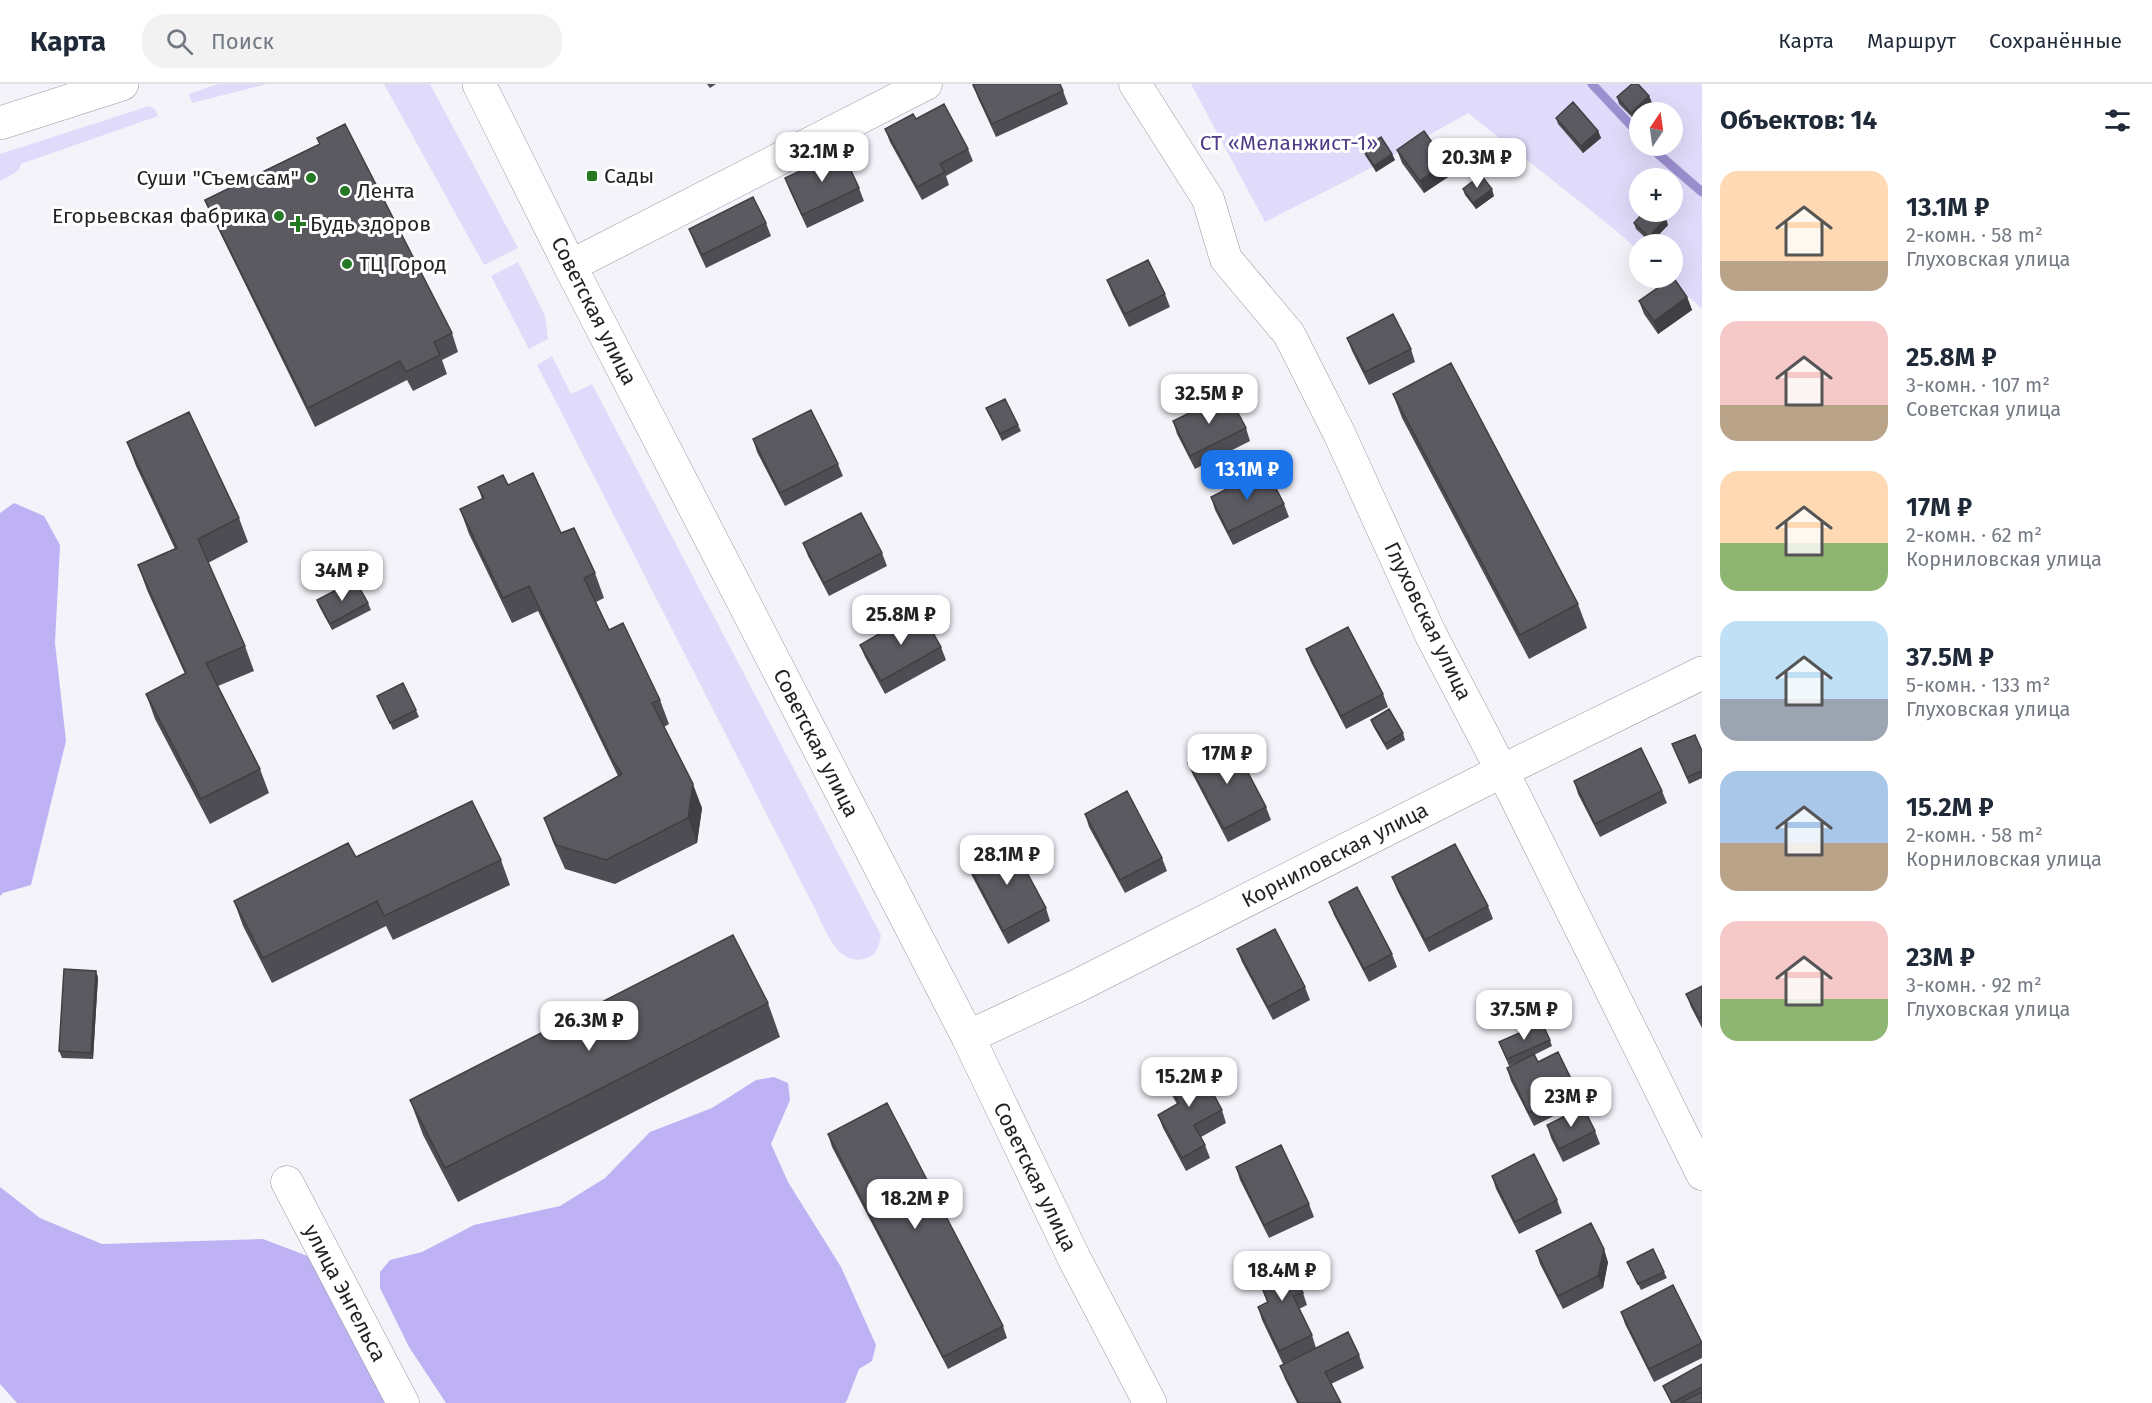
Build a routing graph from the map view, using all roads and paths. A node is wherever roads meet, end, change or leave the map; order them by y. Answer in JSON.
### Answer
{"nodes":[{"id":1,"x":122,"y":84,"type":"edge"},
{"id":2,"x":479,"y":84,"type":"edge"},
{"id":3,"x":926,"y":84,"type":"edge"},
{"id":4,"x":1135,"y":84,"type":"edge"},
{"id":5,"x":0,"y":123,"type":"edge"},
{"id":6,"x":570,"y":266,"type":"junction"},
{"id":7,"x":1702,"y":673,"type":"edge"},
{"id":8,"x":1502,"y":771,"type":"junction"},
{"id":9,"x":968,"y":1036,"type":"junction"},
{"id":10,"x":1702,"y":1174,"type":"edge"},
{"id":11,"x":287,"y":1182,"type":"dead end"},
{"id":12,"x":403,"y":1403,"type":"edge"},
{"id":13,"x":1150,"y":1403,"type":"edge"}],
"edges":[{"from":1,"to":5,"type":"main road"},
{"from":2,"to":6,"type":"main road","name":"Советская улица"},
{"from":3,"to":6,"type":"street"},
{"from":4,"to":8,"type":"street","name":"Глуховская улица"},
{"from":6,"to":9,"type":"main road","name":"Советская улица"},
{"from":7,"to":8,"type":"main road","name":"Корниловская улица"},
{"from":8,"to":9,"type":"main road","name":"Корниловская улица"},
{"from":8,"to":10,"type":"street","name":"Глуховская улица"},
{"from":9,"to":13,"type":"main road","name":"Советская улица"},
{"from":11,"to":12,"type":"street","name":"улица Энгельса"}]}
